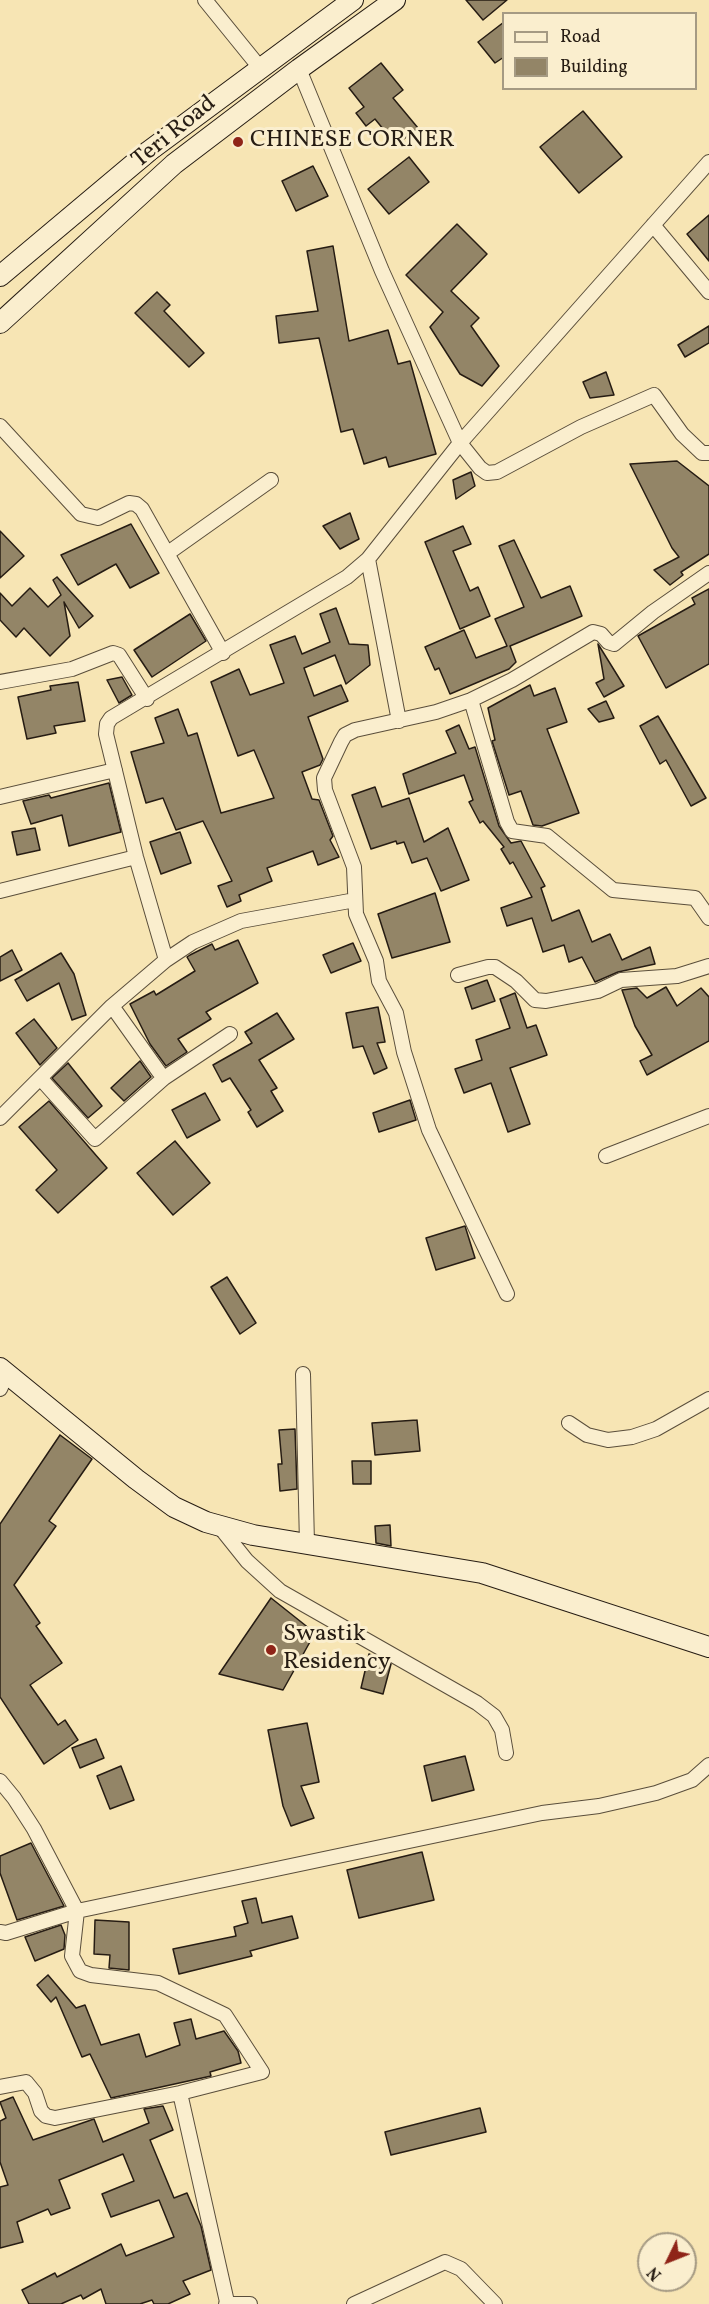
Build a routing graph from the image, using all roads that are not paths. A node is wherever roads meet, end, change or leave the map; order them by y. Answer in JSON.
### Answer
{"nodes":[{"id":1,"x":205,"y":0,"type":"edge"},
{"id":2,"x":353,"y":0,"type":"edge"},
{"id":3,"x":395,"y":0,"type":"edge"},
{"id":4,"x":327,"y":20,"type":"junction"},
{"id":5,"x":343,"y":38,"type":"junction"},
{"id":6,"x":261,"y":69,"type":"junction"},
{"id":7,"x":299,"y":69,"type":"junction"},
{"id":8,"x":709,"y":162,"type":"edge"},
{"id":9,"x":653,"y":225,"type":"junction"},
{"id":10,"x":0,"y":276,"type":"edge"},
{"id":11,"x":709,"y":292,"type":"edge"},
{"id":12,"x":0,"y":323,"type":"edge"},
{"id":13,"x":0,"y":426,"type":"edge"},
{"id":14,"x":460,"y":443,"type":"junction"},
{"id":15,"x":709,"y":453,"type":"edge"},
{"id":16,"x":272,"y":480,"type":"dead end"},
{"id":17,"x":168,"y":553,"type":"junction"},
{"id":18,"x":368,"y":559,"type":"junction"},
{"id":19,"x":709,"y":573,"type":"edge"},
{"id":20,"x":223,"y":653,"type":"junction"},
{"id":21,"x":0,"y":682,"type":"edge"},
{"id":22,"x":147,"y":699,"type":"junction"},
{"id":23,"x":471,"y":700,"type":"junction"},
{"id":24,"x":399,"y":721,"type":"junction"},
{"id":25,"x":115,"y":770,"type":"junction"},
{"id":26,"x":0,"y":796,"type":"edge"},
{"id":27,"x":136,"y":857,"type":"junction"},
{"id":28,"x":0,"y":891,"type":"edge"},
{"id":29,"x":355,"y":900,"type":"junction"},
{"id":30,"x":709,"y":918,"type":"edge"},
{"id":31,"x":166,"y":960,"type":"junction"},
{"id":32,"x":709,"y":966,"type":"edge"},
{"id":33,"x":458,"y":975,"type":"dead end"},
{"id":34,"x":112,"y":1006,"type":"junction"},
{"id":35,"x":230,"y":1034,"type":"dead end"},
{"id":36,"x":159,"y":1072,"type":"dead end"},
{"id":37,"x":41,"y":1079,"type":"junction"},
{"id":38,"x":709,"y":1116,"type":"edge"},
{"id":39,"x":0,"y":1118,"type":"edge"},
{"id":40,"x":606,"y":1156,"type":"dead end"},
{"id":41,"x":507,"y":1294,"type":"dead end"},
{"id":42,"x":303,"y":1374,"type":"dead end"},
{"id":43,"x":2,"y":1377,"type":"edge"},
{"id":44,"x":709,"y":1399,"type":"edge"},
{"id":45,"x":569,"y":1423,"type":"dead end"},
{"id":46,"x":219,"y":1526,"type":"junction"},
{"id":47,"x":307,"y":1544,"type":"junction"},
{"id":48,"x":709,"y":1647,"type":"edge"},
{"id":49,"x":506,"y":1753,"type":"dead end"},
{"id":50,"x":709,"y":1765,"type":"edge"},
{"id":51,"x":0,"y":1781,"type":"edge"},
{"id":52,"x":76,"y":1911,"type":"junction"},
{"id":53,"x":0,"y":1932,"type":"edge"},
{"id":54,"x":0,"y":2087,"type":"edge"},
{"id":55,"x":180,"y":2093,"type":"junction"},
{"id":56,"x":226,"y":2303,"type":"edge"},
{"id":57,"x":250,"y":2304,"type":"edge"},
{"id":58,"x":354,"y":2304,"type":"edge"},
{"id":59,"x":495,"y":2304,"type":"edge"}],
"edges":[{"from":1,"to":6,"type":"street"},
{"from":2,"to":4,"type":"street"},
{"from":3,"to":5,"type":"street","name":"Teri Road"},
{"from":4,"to":5,"type":"street"},
{"from":4,"to":6,"type":"street"},
{"from":5,"to":7,"type":"street","name":"Teri Road"},
{"from":6,"to":10,"type":"street"},
{"from":7,"to":12,"type":"street","name":"Teri Road"},
{"from":7,"to":14,"type":"street"},
{"from":8,"to":9,"type":"street"},
{"from":9,"to":11,"type":"street"},
{"from":9,"to":14,"type":"street"},
{"from":13,"to":17,"type":"street"},
{"from":14,"to":15,"type":"street"},
{"from":14,"to":18,"type":"street"},
{"from":16,"to":17,"type":"street"},
{"from":17,"to":20,"type":"street"},
{"from":18,"to":20,"type":"street"},
{"from":18,"to":24,"type":"street"},
{"from":19,"to":23,"type":"street"},
{"from":20,"to":22,"type":"street"},
{"from":21,"to":22,"type":"street"},
{"from":22,"to":25,"type":"street"},
{"from":23,"to":24,"type":"street"},
{"from":23,"to":30,"type":"street"},
{"from":24,"to":29,"type":"street"},
{"from":25,"to":26,"type":"street"},
{"from":25,"to":27,"type":"street"},
{"from":27,"to":28,"type":"street"},
{"from":27,"to":31,"type":"street"},
{"from":29,"to":31,"type":"street"},
{"from":29,"to":41,"type":"street"},
{"from":31,"to":34,"type":"street"},
{"from":32,"to":33,"type":"street"},
{"from":34,"to":36,"type":"street"},
{"from":34,"to":37,"type":"street"},
{"from":35,"to":37,"type":"street"},
{"from":37,"to":39,"type":"street"},
{"from":38,"to":40,"type":"street"},
{"from":42,"to":47,"type":"street"},
{"from":43,"to":46,"type":"street"},
{"from":44,"to":45,"type":"street"},
{"from":46,"to":47,"type":"street"},
{"from":46,"to":49,"type":"street"},
{"from":47,"to":48,"type":"street"},
{"from":50,"to":52,"type":"street"},
{"from":51,"to":52,"type":"street"},
{"from":52,"to":53,"type":"street"},
{"from":52,"to":55,"type":"street"},
{"from":54,"to":55,"type":"street"},
{"from":55,"to":56,"type":"street"},
{"from":56,"to":57,"type":"street"},
{"from":58,"to":59,"type":"street"}]}
